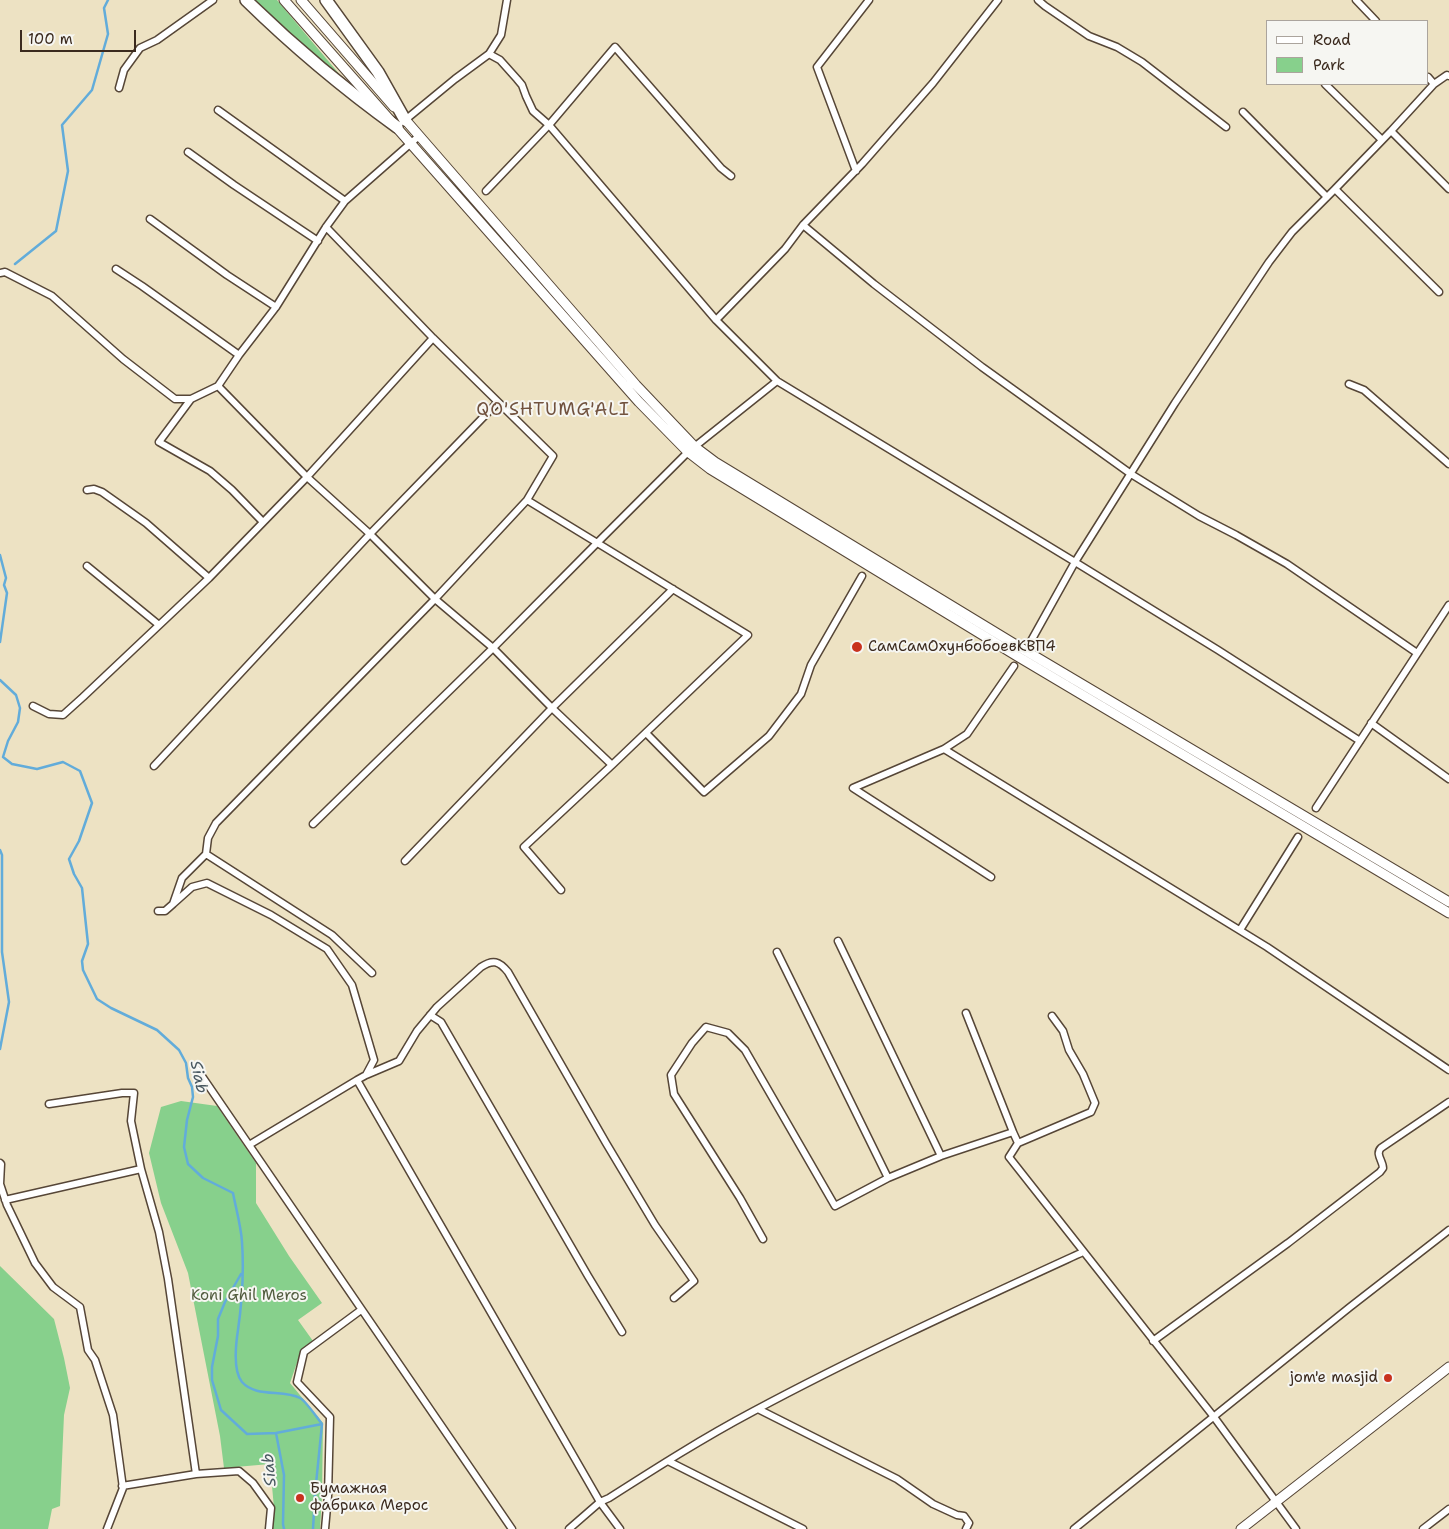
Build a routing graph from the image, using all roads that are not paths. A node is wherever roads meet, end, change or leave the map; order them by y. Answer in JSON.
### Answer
{"nodes":[{"id":1,"x":213,"y":0,"type":"edge"},
{"id":2,"x":246,"y":0,"type":"edge"},
{"id":3,"x":284,"y":0,"type":"edge"},
{"id":4,"x":301,"y":0,"type":"edge"},
{"id":5,"x":507,"y":0,"type":"edge"},
{"id":6,"x":869,"y":0,"type":"edge"},
{"id":7,"x":998,"y":0,"type":"edge"},
{"id":8,"x":1038,"y":0,"type":"edge"},
{"id":9,"x":1356,"y":0,"type":"edge"},
{"id":10,"x":330,"y":3,"type":"edge"},
{"id":11,"x":1375,"y":20,"type":"edge"},
{"id":12,"x":489,"y":54,"type":"junction"},
{"id":13,"x":1449,"y":76,"type":"edge"},
{"id":14,"x":1429,"y":78,"type":"edge"},
{"id":15,"x":1434,"y":84,"type":"junction"},
{"id":16,"x":1326,"y":85,"type":"edge"},
{"id":17,"x":119,"y":88,"type":"dead end"},
{"id":18,"x":218,"y":110,"type":"dead end"},
{"id":19,"x":1243,"y":112,"type":"dead end"},
{"id":20,"x":401,"y":123,"type":"junction"},
{"id":21,"x":549,"y":125,"type":"junction"},
{"id":22,"x":1226,"y":127,"type":"dead end"},
{"id":23,"x":1392,"y":131,"type":"junction"},
{"id":24,"x":419,"y":136,"type":"junction"},
{"id":25,"x":1382,"y":140,"type":"junction"},
{"id":26,"x":411,"y":143,"type":"junction"},
{"id":27,"x":188,"y":152,"type":"dead end"},
{"id":28,"x":856,"y":171,"type":"junction"},
{"id":29,"x":731,"y":176,"type":"dead end"},
{"id":30,"x":1449,"y":189,"type":"edge"},
{"id":31,"x":1335,"y":190,"type":"junction"},
{"id":32,"x":486,"y":192,"type":"dead end"},
{"id":33,"x":1327,"y":197,"type":"junction"},
{"id":34,"x":346,"y":201,"type":"junction"},
{"id":35,"x":150,"y":220,"type":"dead end"},
{"id":36,"x":804,"y":225,"type":"junction"},
{"id":37,"x":326,"y":227,"type":"junction"},
{"id":38,"x":318,"y":241,"type":"junction"},
{"id":39,"x":116,"y":269,"type":"dead end"},
{"id":40,"x":0,"y":273,"type":"edge"},
{"id":41,"x":1439,"y":292,"type":"dead end"},
{"id":42,"x":276,"y":307,"type":"junction"},
{"id":43,"x":716,"y":320,"type":"junction"},
{"id":44,"x":433,"y":338,"type":"junction"},
{"id":45,"x":239,"y":355,"type":"junction"},
{"id":46,"x":777,"y":381,"type":"junction"},
{"id":47,"x":1349,"y":384,"type":"dead end"},
{"id":48,"x":218,"y":386,"type":"junction"},
{"id":49,"x":191,"y":400,"type":"junction"},
{"id":50,"x":498,"y":402,"type":"junction"},
{"id":51,"x":692,"y":450,"type":"junction"},
{"id":52,"x":1449,"y":464,"type":"edge"},
{"id":53,"x":1131,"y":474,"type":"junction"},
{"id":54,"x":307,"y":477,"type":"junction"},
{"id":55,"x":87,"y":490,"type":"dead end"},
{"id":56,"x":527,"y":500,"type":"junction"},
{"id":57,"x":262,"y":522,"type":"junction"},
{"id":58,"x":370,"y":534,"type":"junction"},
{"id":59,"x":597,"y":543,"type":"junction"},
{"id":60,"x":1075,"y":562,"type":"junction"},
{"id":61,"x":86,"y":566,"type":"dead end"},
{"id":62,"x":862,"y":576,"type":"dead end"},
{"id":63,"x":209,"y":578,"type":"junction"},
{"id":64,"x":673,"y":589,"type":"junction"},
{"id":65,"x":435,"y":599,"type":"junction"},
{"id":66,"x":1449,"y":605,"type":"edge"},
{"id":67,"x":1446,"y":614,"type":"edge"},
{"id":68,"x":160,"y":625,"type":"junction"},
{"id":69,"x":1031,"y":640,"type":"dead end"},
{"id":70,"x":493,"y":648,"type":"junction"},
{"id":71,"x":1417,"y":653,"type":"junction"},
{"id":72,"x":1014,"y":666,"type":"dead end"},
{"id":73,"x":33,"y":706,"type":"dead end"},
{"id":74,"x":552,"y":708,"type":"junction"},
{"id":75,"x":1370,"y":723,"type":"junction"},
{"id":76,"x":646,"y":733,"type":"junction"},
{"id":77,"x":1360,"y":741,"type":"junction"},
{"id":78,"x":944,"y":749,"type":"junction"},
{"id":79,"x":154,"y":766,"type":"dead end"},
{"id":80,"x":612,"y":766,"type":"junction"},
{"id":81,"x":1449,"y":779,"type":"edge"},
{"id":82,"x":1316,"y":808,"type":"dead end"},
{"id":83,"x":313,"y":824,"type":"dead end"},
{"id":84,"x":1298,"y":837,"type":"dead end"},
{"id":85,"x":206,"y":854,"type":"junction"},
{"id":86,"x":405,"y":861,"type":"dead end"},
{"id":87,"x":991,"y":877,"type":"dead end"},
{"id":88,"x":561,"y":890,"type":"dead end"},
{"id":89,"x":1449,"y":902,"type":"edge"},
{"id":90,"x":173,"y":904,"type":"junction"},
{"id":91,"x":158,"y":911,"type":"dead end"},
{"id":92,"x":1449,"y":913,"type":"edge"},
{"id":93,"x":1240,"y":930,"type":"junction"},
{"id":94,"x":838,"y":941,"type":"dead end"},
{"id":95,"x":777,"y":952,"type":"dead end"},
{"id":96,"x":372,"y":973,"type":"dead end"},
{"id":97,"x":966,"y":1013,"type":"dead end"},
{"id":98,"x":430,"y":1015,"type":"junction"},
{"id":99,"x":1052,"y":1016,"type":"dead end"},
{"id":100,"x":197,"y":1069,"type":"dead end"},
{"id":101,"x":1449,"y":1070,"type":"edge"},
{"id":102,"x":366,"y":1075,"type":"junction"},
{"id":103,"x":357,"y":1080,"type":"junction"},
{"id":104,"x":1449,"y":1102,"type":"edge"},
{"id":105,"x":49,"y":1104,"type":"dead end"},
{"id":106,"x":1013,"y":1132,"type":"junction"},
{"id":107,"x":1018,"y":1142,"type":"junction"},
{"id":108,"x":249,"y":1145,"type":"junction"},
{"id":109,"x":941,"y":1156,"type":"junction"},
{"id":110,"x":0,"y":1163,"type":"edge"},
{"id":111,"x":141,"y":1169,"type":"junction"},
{"id":112,"x":888,"y":1178,"type":"junction"},
{"id":113,"x":5,"y":1200,"type":"junction"},
{"id":114,"x":1449,"y":1230,"type":"edge"},
{"id":115,"x":763,"y":1239,"type":"dead end"},
{"id":116,"x":1083,"y":1252,"type":"junction"},
{"id":117,"x":674,"y":1298,"type":"dead end"},
{"id":118,"x":362,"y":1310,"type":"junction"},
{"id":119,"x":622,"y":1332,"type":"dead end"},
{"id":120,"x":1152,"y":1342,"type":"junction"},
{"id":121,"x":1449,"y":1368,"type":"edge"},
{"id":122,"x":758,"y":1409,"type":"junction"},
{"id":123,"x":1214,"y":1417,"type":"junction"},
{"id":124,"x":668,"y":1460,"type":"junction"},
{"id":125,"x":196,"y":1474,"type":"junction"},
{"id":126,"x":122,"y":1486,"type":"junction"},
{"id":127,"x":600,"y":1502,"type":"junction"},
{"id":128,"x":1276,"y":1502,"type":"junction"},
{"id":129,"x":1449,"y":1509,"type":"edge"},
{"id":130,"x":107,"y":1529,"type":"edge"},
{"id":131,"x":269,"y":1529,"type":"edge"},
{"id":132,"x":325,"y":1529,"type":"edge"},
{"id":133,"x":512,"y":1529,"type":"edge"},
{"id":134,"x":569,"y":1529,"type":"edge"},
{"id":135,"x":620,"y":1529,"type":"edge"},
{"id":136,"x":803,"y":1529,"type":"edge"},
{"id":137,"x":966,"y":1529,"type":"edge"},
{"id":138,"x":1074,"y":1529,"type":"edge"},
{"id":139,"x":1241,"y":1529,"type":"edge"},
{"id":140,"x":1296,"y":1529,"type":"edge"},
{"id":141,"x":1423,"y":1529,"type":"edge"}],
"edges":[{"from":1,"to":17,"type":"street"},
{"from":2,"to":20,"type":"highway"},
{"from":3,"to":20,"type":"main road"},
{"from":4,"to":20,"type":"main road"},
{"from":5,"to":12,"type":"street"},
{"from":6,"to":28,"type":"street"},
{"from":7,"to":28,"type":"street"},
{"from":8,"to":22,"type":"street"},
{"from":9,"to":11,"type":"street"},
{"from":10,"to":20,"type":"highway"},
{"from":12,"to":20,"type":"street"},
{"from":12,"to":21,"type":"street"},
{"from":13,"to":15,"type":"street"},
{"from":14,"to":15,"type":"street"},
{"from":15,"to":23,"type":"street"},
{"from":16,"to":25,"type":"street"},
{"from":18,"to":34,"type":"street"},
{"from":19,"to":33,"type":"street"},
{"from":20,"to":24,"type":"main road"},
{"from":20,"to":26,"type":"main road"},
{"from":21,"to":29,"type":"street"},
{"from":21,"to":32,"type":"street"},
{"from":21,"to":43,"type":"street"},
{"from":23,"to":25,"type":"street"},
{"from":23,"to":30,"type":"street"},
{"from":24,"to":26,"type":"street"},
{"from":24,"to":51,"type":"main road"},
{"from":25,"to":31,"type":"street"},
{"from":26,"to":34,"type":"street"},
{"from":26,"to":51,"type":"main road"},
{"from":27,"to":38,"type":"street"},
{"from":28,"to":36,"type":"street"},
{"from":31,"to":33,"type":"street"},
{"from":31,"to":41,"type":"street"},
{"from":33,"to":53,"type":"street"},
{"from":34,"to":37,"type":"street"},
{"from":35,"to":42,"type":"street"},
{"from":36,"to":43,"type":"street"},
{"from":36,"to":53,"type":"street"},
{"from":37,"to":38,"type":"street"},
{"from":37,"to":44,"type":"street"},
{"from":38,"to":42,"type":"street"},
{"from":39,"to":45,"type":"street"},
{"from":40,"to":49,"type":"street"},
{"from":42,"to":45,"type":"street"},
{"from":43,"to":46,"type":"street"},
{"from":44,"to":50,"type":"street"},
{"from":44,"to":54,"type":"street"},
{"from":45,"to":48,"type":"street"},
{"from":46,"to":51,"type":"street"},
{"from":46,"to":60,"type":"street"},
{"from":47,"to":52,"type":"street"},
{"from":48,"to":49,"type":"street"},
{"from":48,"to":54,"type":"street"},
{"from":49,"to":57,"type":"street"},
{"from":50,"to":56,"type":"street"},
{"from":50,"to":58,"type":"street"},
{"from":51,"to":59,"type":"street"},
{"from":51,"to":89,"type":"main road"},
{"from":51,"to":92,"type":"main road"},
{"from":53,"to":60,"type":"street"},
{"from":53,"to":71,"type":"street"},
{"from":54,"to":57,"type":"street"},
{"from":54,"to":58,"type":"street"},
{"from":55,"to":63,"type":"street"},
{"from":56,"to":59,"type":"street"},
{"from":56,"to":65,"type":"street"},
{"from":57,"to":63,"type":"street"},
{"from":58,"to":65,"type":"street"},
{"from":58,"to":79,"type":"street"},
{"from":59,"to":64,"type":"street"},
{"from":59,"to":70,"type":"street"},
{"from":60,"to":69,"type":"street"},
{"from":60,"to":77,"type":"street"},
{"from":61,"to":68,"type":"street"},
{"from":62,"to":76,"type":"street"},
{"from":63,"to":68,"type":"street"},
{"from":64,"to":74,"type":"street"},
{"from":64,"to":76,"type":"street"},
{"from":65,"to":70,"type":"street"},
{"from":65,"to":85,"type":"street"},
{"from":66,"to":67,"type":"street"},
{"from":67,"to":71,"type":"street"},
{"from":68,"to":73,"type":"street"},
{"from":70,"to":74,"type":"street"},
{"from":70,"to":83,"type":"street"},
{"from":71,"to":75,"type":"street"},
{"from":72,"to":78,"type":"street"},
{"from":74,"to":80,"type":"street"},
{"from":74,"to":86,"type":"street"},
{"from":75,"to":77,"type":"street"},
{"from":75,"to":81,"type":"street"},
{"from":76,"to":80,"type":"street"},
{"from":77,"to":82,"type":"street"},
{"from":78,"to":87,"type":"street"},
{"from":78,"to":93,"type":"street"},
{"from":80,"to":88,"type":"street"},
{"from":84,"to":93,"type":"street"},
{"from":85,"to":90,"type":"street"},
{"from":85,"to":96,"type":"street"},
{"from":90,"to":91,"type":"street"},
{"from":90,"to":102,"type":"street"},
{"from":93,"to":101,"type":"street"},
{"from":94,"to":109,"type":"street"},
{"from":95,"to":112,"type":"street"},
{"from":97,"to":106,"type":"street"},
{"from":98,"to":102,"type":"street"},
{"from":98,"to":117,"type":"street"},
{"from":98,"to":119,"type":"street"},
{"from":99,"to":107,"type":"street"},
{"from":100,"to":108,"type":"street"},
{"from":102,"to":103,"type":"street"},
{"from":103,"to":108,"type":"street"},
{"from":103,"to":127,"type":"street"},
{"from":104,"to":120,"type":"street"},
{"from":105,"to":111,"type":"street"},
{"from":106,"to":107,"type":"street"},
{"from":106,"to":109,"type":"street"},
{"from":107,"to":116,"type":"street"},
{"from":108,"to":118,"type":"street"},
{"from":109,"to":112,"type":"street"},
{"from":110,"to":113,"type":"street"},
{"from":111,"to":113,"type":"street"},
{"from":111,"to":125,"type":"street"},
{"from":112,"to":115,"type":"street"},
{"from":113,"to":126,"type":"street"},
{"from":114,"to":123,"type":"street"},
{"from":116,"to":120,"type":"street"},
{"from":116,"to":122,"type":"street"},
{"from":118,"to":132,"type":"street"},
{"from":118,"to":133,"type":"street"},
{"from":120,"to":123,"type":"street"},
{"from":121,"to":128,"type":"main road"},
{"from":122,"to":124,"type":"street"},
{"from":122,"to":137,"type":"street"},
{"from":123,"to":128,"type":"street"},
{"from":123,"to":138,"type":"street"},
{"from":124,"to":127,"type":"street"},
{"from":124,"to":136,"type":"street"},
{"from":125,"to":126,"type":"street"},
{"from":125,"to":131,"type":"street"},
{"from":126,"to":130,"type":"street"},
{"from":127,"to":134,"type":"street"},
{"from":127,"to":135,"type":"street"},
{"from":128,"to":139,"type":"main road"},
{"from":128,"to":140,"type":"street"},
{"from":129,"to":141,"type":"street"}]}
